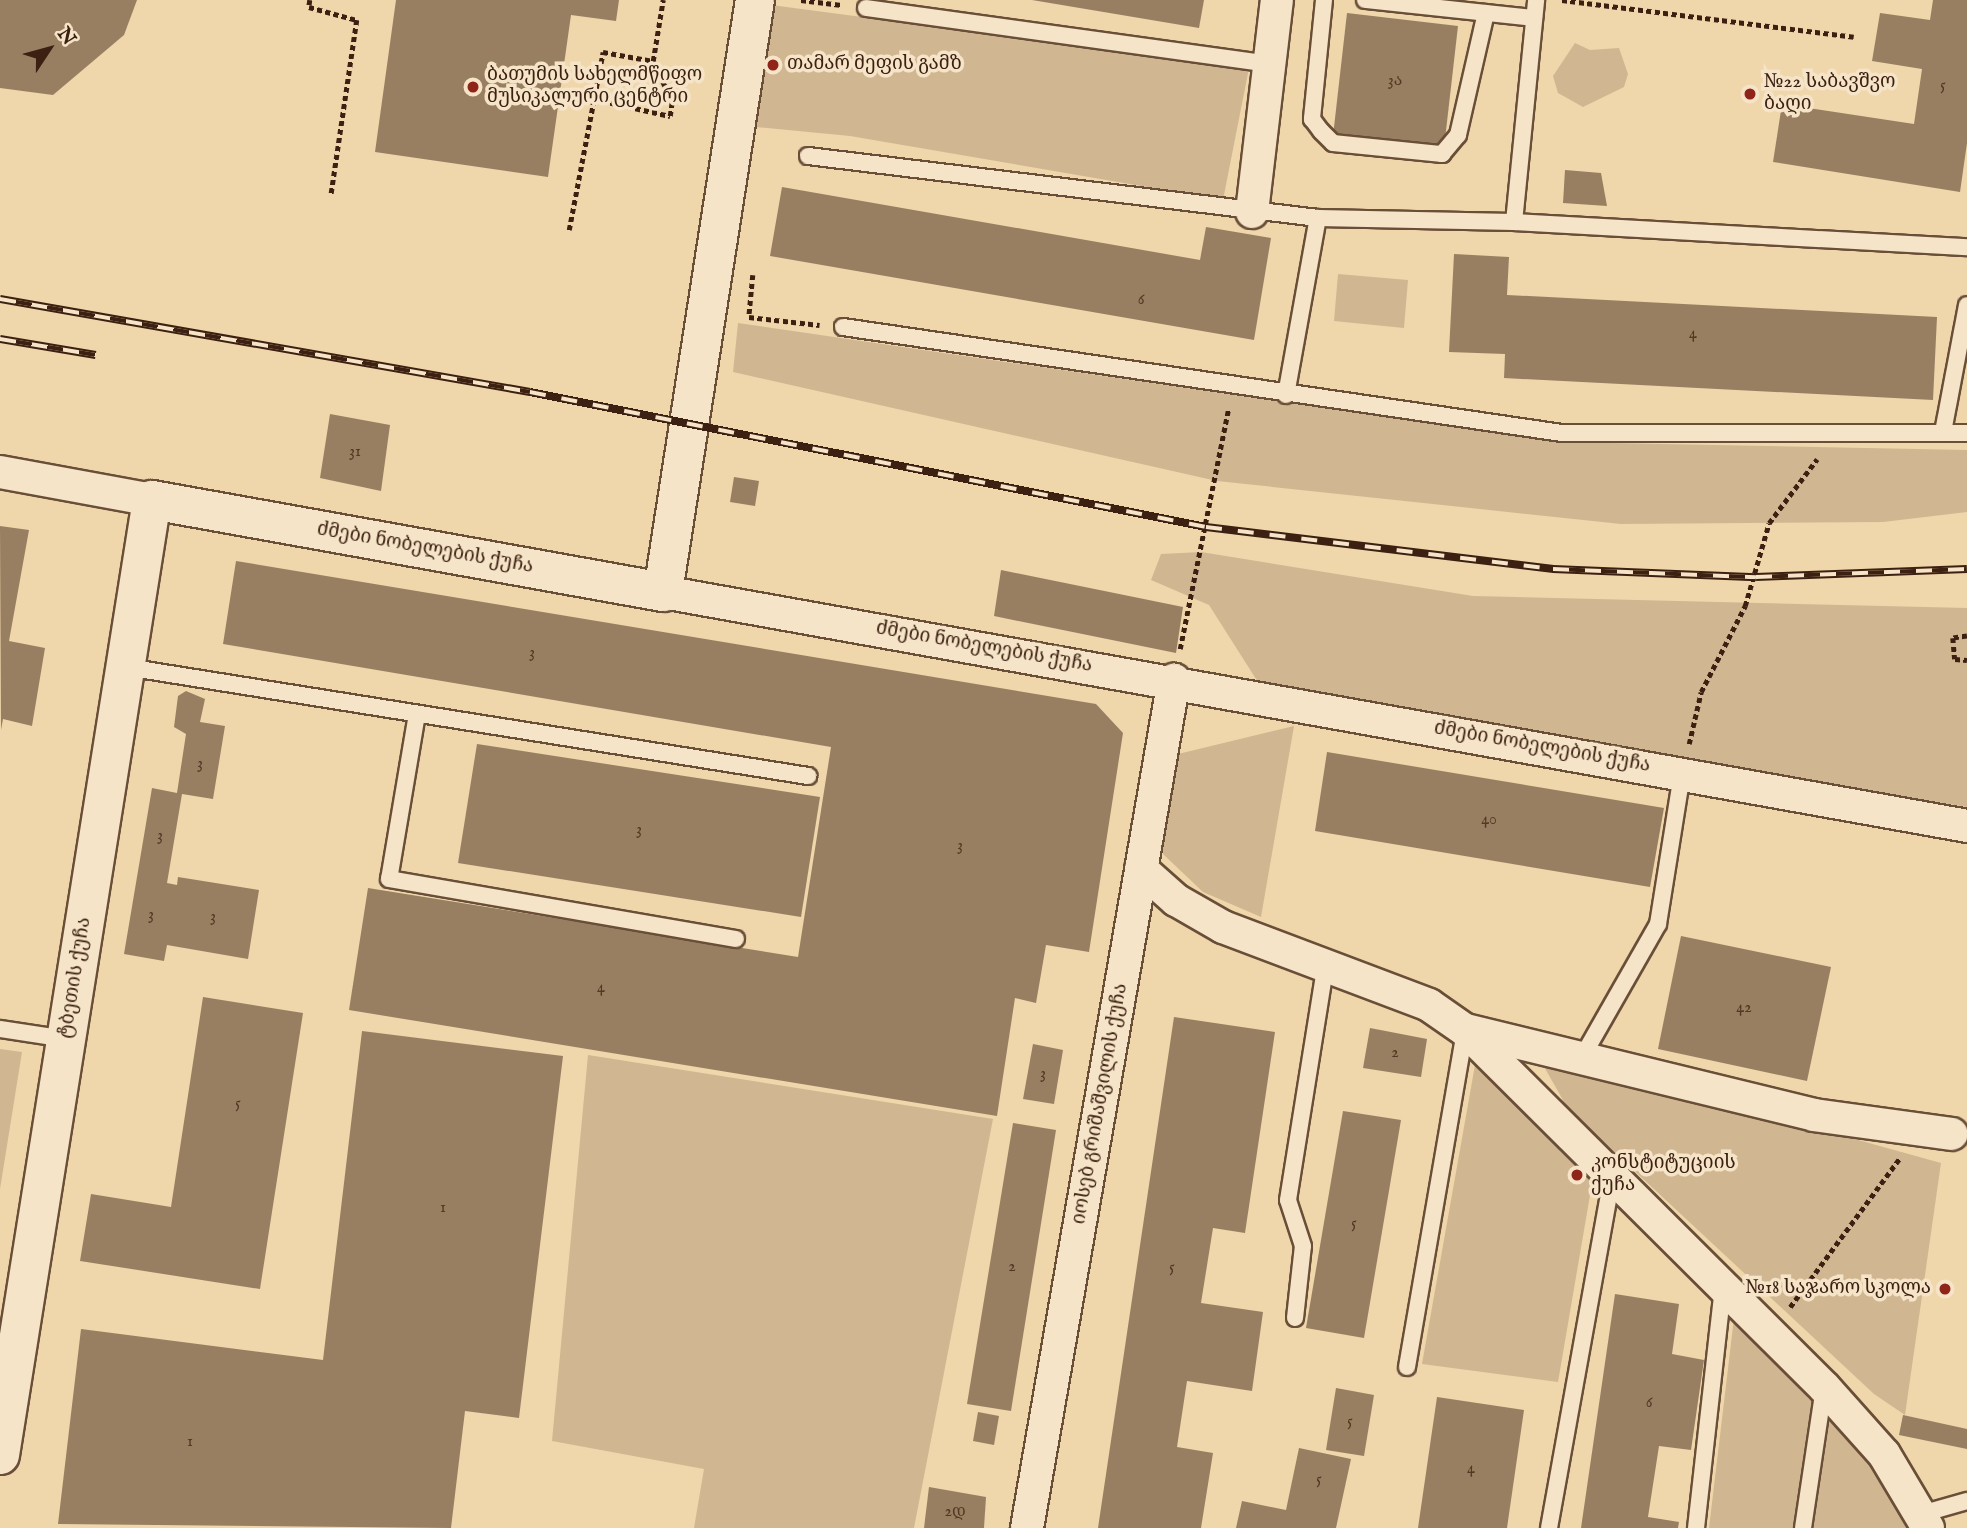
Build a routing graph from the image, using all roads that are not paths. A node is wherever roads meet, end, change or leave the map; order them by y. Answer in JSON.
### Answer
{"nodes":[{"id":1,"x":755,"y":0,"type":"edge"},
{"id":2,"x":1277,"y":0,"type":"edge"},
{"id":3,"x":1324,"y":0,"type":"edge"},
{"id":4,"x":1365,"y":0,"type":"edge"},
{"id":5,"x":1536,"y":0,"type":"edge"},
{"id":6,"x":866,"y":8,"type":"road end"},
{"id":7,"x":1486,"y":13,"type":"junction"},
{"id":8,"x":1534,"y":18,"type":"junction"},
{"id":9,"x":1269,"y":64,"type":"junction"},
{"id":10,"x":808,"y":156,"type":"dead end"},
{"id":11,"x":1252,"y":212,"type":"junction"},
{"id":12,"x":1318,"y":218,"type":"junction"},
{"id":13,"x":1514,"y":222,"type":"junction"},
{"id":14,"x":1967,"y":247,"type":"edge"},
{"id":15,"x":1967,"y":305,"type":"edge"},
{"id":16,"x":843,"y":327,"type":"road end"},
{"id":17,"x":1286,"y":395,"type":"junction"},
{"id":18,"x":1943,"y":432,"type":"junction"},
{"id":19,"x":1967,"y":433,"type":"edge"},
{"id":20,"x":0,"y":472,"type":"edge"},
{"id":21,"x":152,"y":500,"type":"junction"},
{"id":22,"x":663,"y":592,"type":"junction"},
{"id":23,"x":126,"y":667,"type":"junction"},
{"id":24,"x":1174,"y":680,"type":"junction"},
{"id":25,"x":417,"y":714,"type":"junction"},
{"id":26,"x":1682,"y":774,"type":"junction"},
{"id":27,"x":807,"y":776,"type":"dead end"},
{"id":28,"x":1967,"y":826,"type":"edge"},
{"id":29,"x":1141,"y":869,"type":"junction"},
{"id":30,"x":736,"y":939,"type":"dead end"},
{"id":31,"x":1325,"y":963,"type":"junction"},
{"id":32,"x":0,"y":1029,"type":"edge"},
{"id":33,"x":1465,"y":1030,"type":"junction"},
{"id":34,"x":66,"y":1039,"type":"junction"},
{"id":35,"x":1581,"y":1059,"type":"junction"},
{"id":36,"x":1952,"y":1134,"type":"dead end"},
{"id":37,"x":1612,"y":1178,"type":"junction"},
{"id":38,"x":1723,"y":1289,"type":"junction"},
{"id":39,"x":1296,"y":1318,"type":"dead end"},
{"id":40,"x":1407,"y":1367,"type":"dead end"},
{"id":41,"x":1824,"y":1387,"type":"junction"},
{"id":42,"x":0,"y":1455,"type":"edge"},
{"id":43,"x":1967,"y":1501,"type":"edge"},
{"id":44,"x":1925,"y":1521,"type":"edge"},
{"id":45,"x":1027,"y":1528,"type":"edge"},
{"id":46,"x":1549,"y":1528,"type":"edge"},
{"id":47,"x":1696,"y":1528,"type":"edge"},
{"id":48,"x":1803,"y":1528,"type":"edge"}],
"edges":[{"from":1,"to":22,"type":"street"},
{"from":2,"to":9,"type":"street"},
{"from":3,"to":7,"type":"lane"},
{"from":4,"to":7,"type":"lane"},
{"from":5,"to":8,"type":"lane"},
{"from":6,"to":9,"type":"lane"},
{"from":7,"to":8,"type":"lane"},
{"from":8,"to":13,"type":"lane"},
{"from":9,"to":11,"type":"street"},
{"from":10,"to":11,"type":"lane"},
{"from":11,"to":12,"type":"lane"},
{"from":12,"to":13,"type":"lane"},
{"from":12,"to":17,"type":"lane"},
{"from":13,"to":14,"type":"lane"},
{"from":15,"to":18,"type":"lane"},
{"from":16,"to":17,"type":"lane"},
{"from":17,"to":18,"type":"lane"},
{"from":18,"to":19,"type":"lane"},
{"from":20,"to":21,"type":"street","name":"ძმები ნობელების ქუჩა"},
{"from":21,"to":22,"type":"street","name":"ძმები ნობელების ქუჩა"},
{"from":21,"to":23,"type":"street","name":"ტბეთის ქუჩა"},
{"from":22,"to":24,"type":"street","name":"ძმები ნობელების ქუჩა"},
{"from":23,"to":25,"type":"lane"},
{"from":23,"to":34,"type":"street","name":"ტბეთის ქუჩა"},
{"from":24,"to":26,"type":"street","name":"ძმები ნობელების ქუჩა"},
{"from":24,"to":29,"type":"street","name":"იოსებ გრიშაშვილის ქუჩა"},
{"from":25,"to":27,"type":"lane"},
{"from":25,"to":30,"type":"lane"},
{"from":26,"to":28,"type":"street","name":"ძმები ნობელების ქუჩა"},
{"from":26,"to":35,"type":"lane"},
{"from":29,"to":31,"type":"street"},
{"from":29,"to":45,"type":"street","name":"იოსებ გრიშაშვილის ქუჩა"},
{"from":31,"to":33,"type":"street"},
{"from":31,"to":39,"type":"lane"},
{"from":32,"to":34,"type":"lane"},
{"from":33,"to":35,"type":"street"},
{"from":33,"to":37,"type":"street"},
{"from":33,"to":40,"type":"lane"},
{"from":34,"to":42,"type":"street","name":"ტბეთის ქუჩა"},
{"from":35,"to":36,"type":"street"},
{"from":37,"to":38,"type":"street"},
{"from":37,"to":46,"type":"lane"},
{"from":38,"to":41,"type":"street"},
{"from":38,"to":47,"type":"lane"},
{"from":41,"to":44,"type":"street"},
{"from":41,"to":48,"type":"lane"},
{"from":43,"to":44,"type":"lane"}]}
